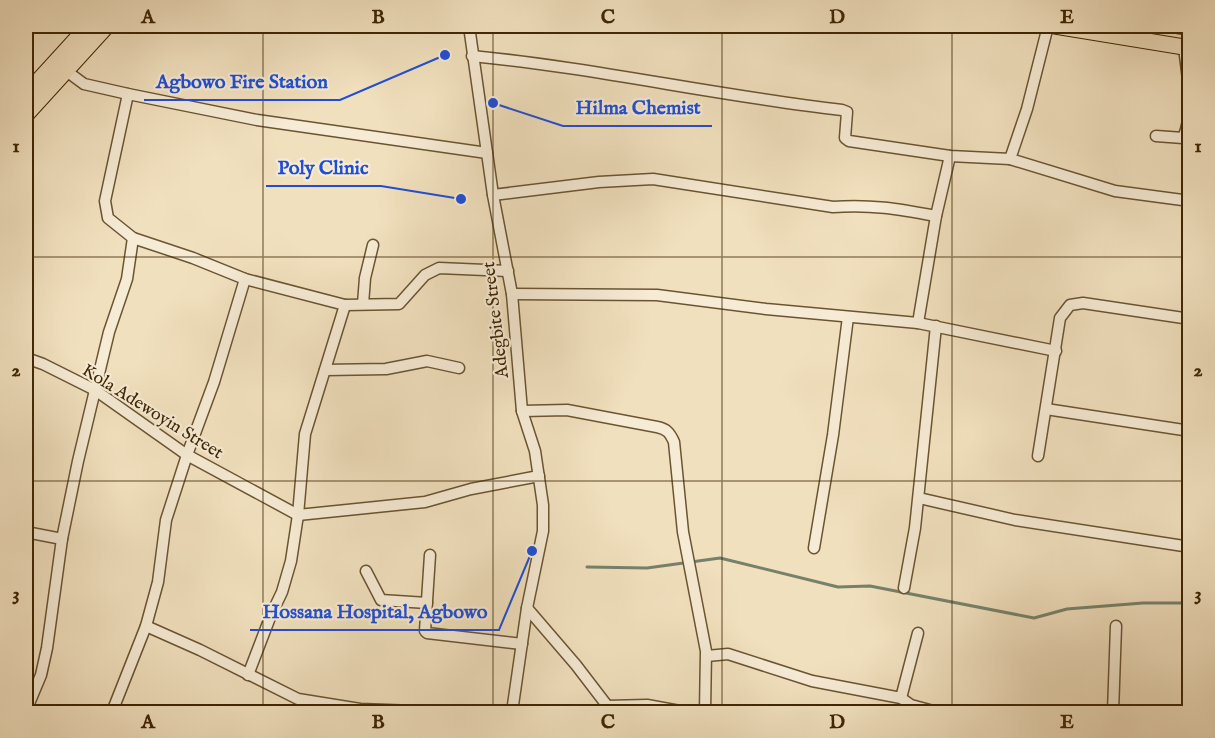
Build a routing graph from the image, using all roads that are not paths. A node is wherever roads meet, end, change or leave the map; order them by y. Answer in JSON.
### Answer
{"nodes":[{"id":1,"x":88,"y":26,"type":"edge"},
{"id":2,"x":107,"y":26,"type":"edge"},
{"id":3,"x":469,"y":26,"type":"edge"},
{"id":4,"x":1048,"y":26,"type":"edge"},
{"id":5,"x":1055,"y":26,"type":"edge"},
{"id":6,"x":1179,"y":26,"type":"edge"},
{"id":7,"x":1190,"y":27,"type":"edge"},
{"id":8,"x":1187,"y":48,"type":"edge"},
{"id":9,"x":472,"y":56,"type":"junction"},
{"id":10,"x":65,"y":70,"type":"junction"},
{"id":11,"x":26,"y":94,"type":"edge"},
{"id":12,"x":128,"y":94,"type":"junction"},
{"id":13,"x":26,"y":115,"type":"edge"},
{"id":14,"x":1156,"y":136,"type":"dead end"},
{"id":15,"x":487,"y":153,"type":"junction"},
{"id":16,"x":950,"y":156,"type":"junction"},
{"id":17,"x":1010,"y":159,"type":"junction"},
{"id":18,"x":493,"y":195,"type":"junction"},
{"id":19,"x":1190,"y":201,"type":"edge"},
{"id":20,"x":936,"y":216,"type":"junction"},
{"id":21,"x":133,"y":238,"type":"junction"},
{"id":22,"x":373,"y":245,"type":"dead end"},
{"id":23,"x":508,"y":271,"type":"junction"},
{"id":24,"x":245,"y":279,"type":"junction"},
{"id":25,"x":513,"y":294,"type":"junction"},
{"id":26,"x":363,"y":304,"type":"junction"},
{"id":27,"x":345,"y":305,"type":"junction"},
{"id":28,"x":848,"y":317,"type":"junction"},
{"id":29,"x":1190,"y":319,"type":"edge"},
{"id":30,"x":918,"y":322,"type":"junction"},
{"id":31,"x":936,"y":326,"type":"junction"},
{"id":32,"x":1056,"y":351,"type":"junction"},
{"id":33,"x":26,"y":358,"type":"edge"},
{"id":34,"x":459,"y":368,"type":"dead end"},
{"id":35,"x":325,"y":370,"type":"junction"},
{"id":36,"x":95,"y":390,"type":"junction"},
{"id":37,"x":1046,"y":409,"type":"junction"},
{"id":38,"x":522,"y":411,"type":"junction"},
{"id":39,"x":1190,"y":431,"type":"edge"},
{"id":40,"x":187,"y":455,"type":"junction"},
{"id":41,"x":1038,"y":456,"type":"dead end"},
{"id":42,"x":539,"y":476,"type":"junction"},
{"id":43,"x":919,"y":498,"type":"junction"},
{"id":44,"x":298,"y":515,"type":"junction"},
{"id":45,"x":26,"y":532,"type":"edge"},
{"id":46,"x":62,"y":539,"type":"junction"},
{"id":47,"x":1190,"y":547,"type":"edge"},
{"id":48,"x":814,"y":548,"type":"dead end"},
{"id":49,"x":430,"y":555,"type":"dead end"},
{"id":50,"x":366,"y":571,"type":"dead end"},
{"id":51,"x":904,"y":588,"type":"dead end"},
{"id":52,"x":427,"y":603,"type":"junction"},
{"id":53,"x":527,"y":608,"type":"junction"},
{"id":54,"x":146,"y":626,"type":"junction"},
{"id":55,"x":1116,"y":626,"type":"dead end"},
{"id":56,"x":918,"y":633,"type":"dead end"},
{"id":57,"x":522,"y":644,"type":"junction"},
{"id":58,"x":707,"y":656,"type":"junction"},
{"id":59,"x":248,"y":675,"type":"junction"},
{"id":60,"x":901,"y":698,"type":"junction"},
{"id":61,"x":28,"y":708,"type":"edge"},
{"id":62,"x":609,"y":709,"type":"edge"},
{"id":63,"x":910,"y":709,"type":"edge"},
{"id":64,"x":112,"y":712,"type":"edge"},
{"id":65,"x":442,"y":712,"type":"edge"},
{"id":66,"x":512,"y":712,"type":"edge"},
{"id":67,"x":685,"y":712,"type":"edge"},
{"id":68,"x":705,"y":712,"type":"edge"},
{"id":69,"x":937,"y":712,"type":"edge"},
{"id":70,"x":1113,"y":712,"type":"edge"}],
"edges":[{"from":1,"to":11,"type":"highway"},
{"from":2,"to":10,"type":"highway"},
{"from":3,"to":9,"type":"street","name":"Adegbite Street"},
{"from":4,"to":17,"type":"street"},
{"from":5,"to":8,"type":"highway"},
{"from":6,"to":7,"type":"highway"},
{"from":8,"to":14,"type":"street"},
{"from":9,"to":15,"type":"street","name":"Adegbite Street"},
{"from":9,"to":16,"type":"street"},
{"from":10,"to":12,"type":"street"},
{"from":10,"to":13,"type":"highway"},
{"from":12,"to":15,"type":"street"},
{"from":12,"to":21,"type":"street"},
{"from":15,"to":18,"type":"street","name":"Adegbite Street"},
{"from":16,"to":17,"type":"street"},
{"from":16,"to":20,"type":"street"},
{"from":17,"to":19,"type":"street"},
{"from":18,"to":20,"type":"street"},
{"from":18,"to":23,"type":"street","name":"Adegbite Street"},
{"from":20,"to":30,"type":"street"},
{"from":21,"to":24,"type":"street"},
{"from":21,"to":36,"type":"street"},
{"from":22,"to":26,"type":"street"},
{"from":23,"to":25,"type":"street","name":"Adegbite Street"},
{"from":23,"to":26,"type":"street"},
{"from":24,"to":27,"type":"street"},
{"from":24,"to":40,"type":"street"},
{"from":25,"to":28,"type":"street"},
{"from":25,"to":38,"type":"street","name":"Adegbite Street"},
{"from":26,"to":27,"type":"street"},
{"from":27,"to":35,"type":"street"},
{"from":28,"to":30,"type":"street"},
{"from":28,"to":48,"type":"street"},
{"from":29,"to":32,"type":"street"},
{"from":30,"to":31,"type":"street"},
{"from":31,"to":32,"type":"street"},
{"from":31,"to":43,"type":"street"},
{"from":32,"to":37,"type":"street"},
{"from":33,"to":36,"type":"street","name":"Kola Adewoyin Street"},
{"from":34,"to":35,"type":"street"},
{"from":35,"to":44,"type":"street"},
{"from":36,"to":40,"type":"street","name":"Kola Adewoyin Street"},
{"from":36,"to":46,"type":"street"},
{"from":37,"to":39,"type":"street"},
{"from":37,"to":41,"type":"street"},
{"from":38,"to":42,"type":"street","name":"Adegbite Street"},
{"from":38,"to":58,"type":"street"},
{"from":40,"to":44,"type":"street","name":"Kola Adewoyin Street"},
{"from":40,"to":54,"type":"street"},
{"from":42,"to":44,"type":"street"},
{"from":42,"to":53,"type":"street","name":"Adegbite Street"},
{"from":43,"to":47,"type":"street"},
{"from":43,"to":51,"type":"street"},
{"from":44,"to":59,"type":"street"},
{"from":45,"to":46,"type":"street"},
{"from":46,"to":61,"type":"street"},
{"from":49,"to":52,"type":"street"},
{"from":50,"to":52,"type":"street"},
{"from":52,"to":57,"type":"street"},
{"from":53,"to":57,"type":"street","name":"Adegbite Street"},
{"from":53,"to":62,"type":"street"},
{"from":54,"to":59,"type":"street"},
{"from":54,"to":64,"type":"street"},
{"from":55,"to":70,"type":"street"},
{"from":56,"to":60,"type":"street"},
{"from":57,"to":66,"type":"street","name":"Adegbite Street"},
{"from":58,"to":60,"type":"street"},
{"from":58,"to":68,"type":"street"},
{"from":59,"to":65,"type":"street"},
{"from":60,"to":63,"type":"street"},
{"from":62,"to":67,"type":"street"},
{"from":63,"to":69,"type":"street"}]}
